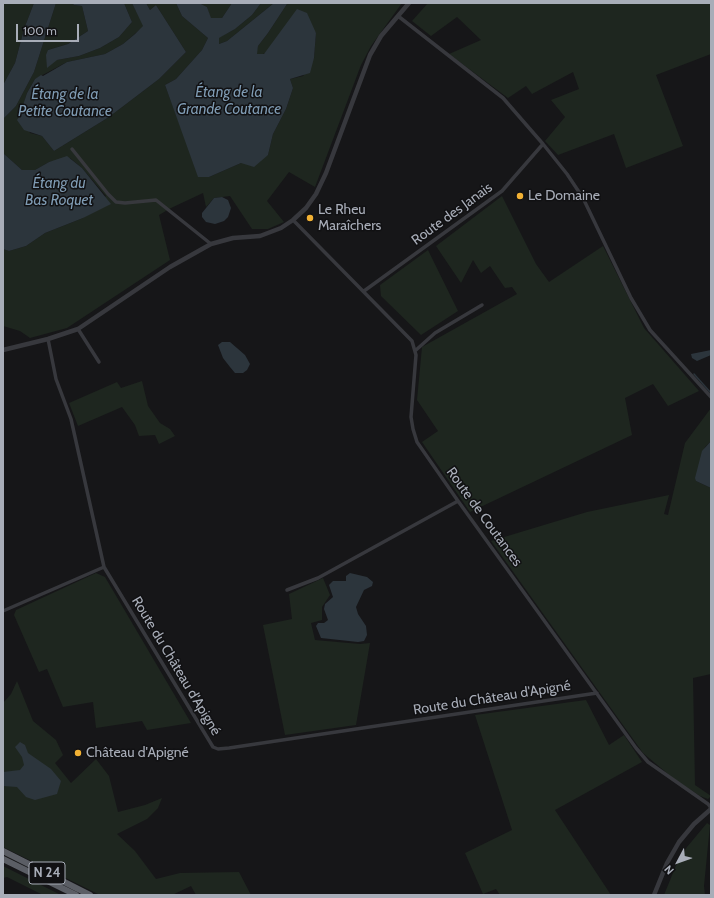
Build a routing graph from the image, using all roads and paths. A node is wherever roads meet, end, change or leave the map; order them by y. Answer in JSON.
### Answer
{"nodes":[{"id":1,"x":409,"y":3,"type":"edge"},
{"id":2,"x":398,"y":16,"type":"junction"},
{"id":3,"x":543,"y":144,"type":"junction"},
{"id":4,"x":72,"y":148,"type":"dead end"},
{"id":5,"x":293,"y":220,"type":"junction"},
{"id":6,"x":211,"y":244,"type":"junction"},
{"id":7,"x":364,"y":291,"type":"junction"},
{"id":8,"x":482,"y":305,"type":"dead end"},
{"id":9,"x":78,"y":329,"type":"junction"},
{"id":10,"x":48,"y":340,"type":"junction"},
{"id":11,"x":3,"y":350,"type":"edge"},
{"id":12,"x":416,"y":350,"type":"junction"},
{"id":13,"x":99,"y":362,"type":"dead end"},
{"id":14,"x":711,"y":396,"type":"edge"},
{"id":15,"x":458,"y":501,"type":"junction"},
{"id":16,"x":104,"y":567,"type":"junction"},
{"id":17,"x":287,"y":590,"type":"dead end"},
{"id":18,"x":3,"y":611,"type":"edge"},
{"id":19,"x":597,"y":694,"type":"junction"},
{"id":20,"x":710,"y":806,"type":"edge"},
{"id":21,"x":3,"y":851,"type":"edge"},
{"id":22,"x":3,"y":859,"type":"edge"},
{"id":23,"x":76,"y":895,"type":"edge"},
{"id":24,"x":90,"y":895,"type":"edge"},
{"id":25,"x":654,"y":895,"type":"edge"}],
"edges":[{"from":1,"to":2,"type":"street"},
{"from":2,"to":3,"type":"street"},
{"from":2,"to":5,"type":"street"},
{"from":3,"to":7,"type":"street","name":"Route des Janais"},
{"from":3,"to":14,"type":"street"},
{"from":4,"to":6,"type":"street"},
{"from":5,"to":6,"type":"street"},
{"from":5,"to":7,"type":"street"},
{"from":6,"to":9,"type":"street"},
{"from":7,"to":12,"type":"street"},
{"from":8,"to":12,"type":"street"},
{"from":9,"to":10,"type":"street"},
{"from":9,"to":13,"type":"street"},
{"from":10,"to":11,"type":"street"},
{"from":10,"to":16,"type":"street","name":"Route du Château d'Apigné"},
{"from":12,"to":15,"type":"street","name":"Route de Coutances"},
{"from":15,"to":17,"type":"street"},
{"from":15,"to":19,"type":"street","name":"Route de Coutances"},
{"from":16,"to":18,"type":"street"},
{"from":16,"to":19,"type":"street","name":"Route du Château d'Apigné"},
{"from":19,"to":20,"type":"street","name":"Route de Coutances"},
{"from":20,"to":25,"type":"street"},
{"from":21,"to":24,"type":"highway","number":"N 24"},
{"from":22,"to":23,"type":"highway","number":"N 24"}]}
